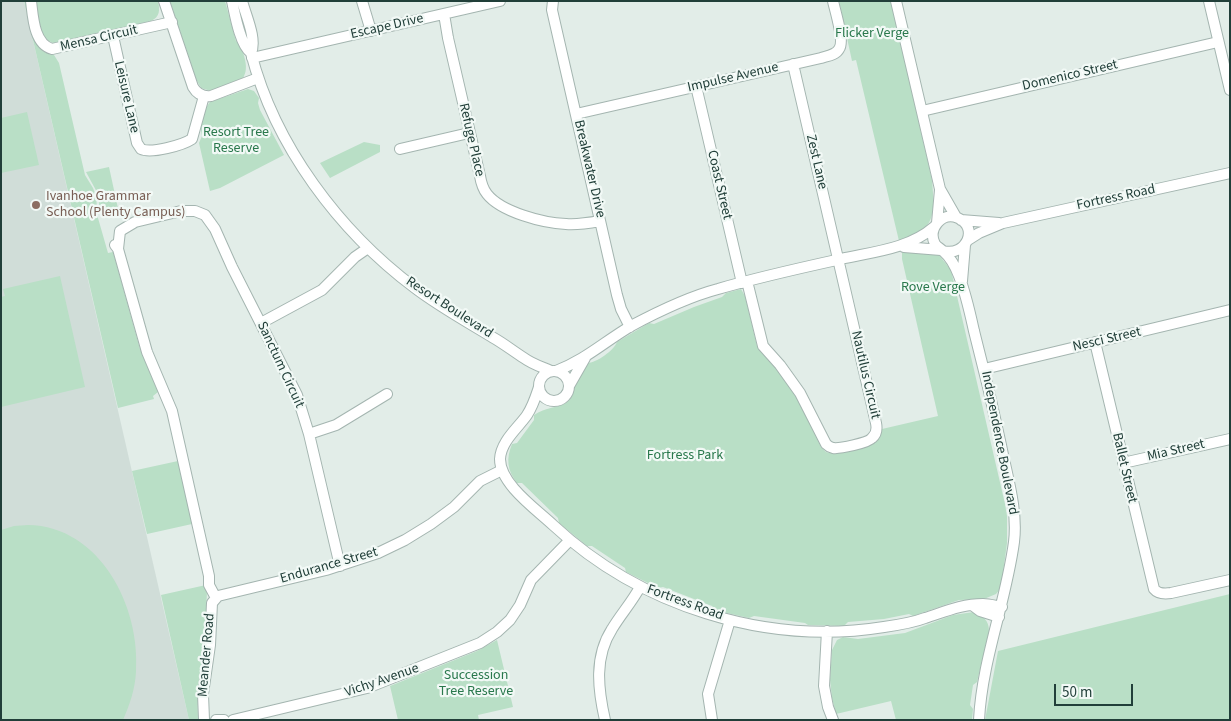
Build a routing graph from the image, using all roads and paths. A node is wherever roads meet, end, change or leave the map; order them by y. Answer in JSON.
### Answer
{"nodes":[{"id":1,"x":31,"y":1,"type":"edge"},
{"id":2,"x":164,"y":1,"type":"edge"},
{"id":3,"x":232,"y":1,"type":"edge"},
{"id":4,"x":242,"y":1,"type":"edge"},
{"id":5,"x":362,"y":1,"type":"edge"},
{"id":6,"x":500,"y":1,"type":"edge"},
{"id":7,"x":833,"y":1,"type":"edge"},
{"id":8,"x":896,"y":1,"type":"edge"},
{"id":9,"x":1209,"y":1,"type":"edge"},
{"id":10,"x":550,"y":4,"type":"edge"},
{"id":11,"x":442,"y":15,"type":"junction"},
{"id":12,"x":172,"y":22,"type":"junction"},
{"id":13,"x":244,"y":28,"type":"junction"},
{"id":14,"x":369,"y":31,"type":"junction"},
{"id":15,"x":113,"y":36,"type":"junction"},
{"id":16,"x":1218,"y":42,"type":"junction"},
{"id":17,"x":252,"y":58,"type":"junction"},
{"id":18,"x":793,"y":64,"type":"junction"},
{"id":19,"x":258,"y":78,"type":"junction"},
{"id":20,"x":696,"y":86,"type":"junction"},
{"id":21,"x":1230,"y":90,"type":"edge"},
{"id":22,"x":204,"y":96,"type":"junction"},
{"id":23,"x":922,"y":111,"type":"junction"},
{"id":24,"x":576,"y":114,"type":"junction"},
{"id":25,"x":469,"y":133,"type":"junction"},
{"id":26,"x":400,"y":148,"type":"dead end"},
{"id":27,"x":1230,"y":173,"type":"edge"},
{"id":28,"x":940,"y":189,"type":"junction"},
{"id":29,"x":959,"y":219,"type":"junction"},
{"id":30,"x":600,"y":222,"type":"junction"},
{"id":31,"x":1003,"y":223,"type":"junction"},
{"id":32,"x":935,"y":225,"type":"junction"},
{"id":33,"x":966,"y":242,"type":"junction"},
{"id":34,"x":366,"y":246,"type":"junction"},
{"id":35,"x":898,"y":246,"type":"junction"},
{"id":36,"x":942,"y":250,"type":"junction"},
{"id":37,"x":838,"y":260,"type":"junction"},
{"id":38,"x":744,"y":282,"type":"junction"},
{"id":39,"x":962,"y":284,"type":"junction"},
{"id":40,"x":1230,"y":310,"type":"edge"},
{"id":41,"x":260,"y":323,"type":"junction"},
{"id":42,"x":630,"y":327,"type":"junction"},
{"id":43,"x":1096,"y":342,"type":"junction"},
{"id":44,"x":524,"y":358,"type":"junction"},
{"id":45,"x":586,"y":358,"type":"junction"},
{"id":46,"x":984,"y":369,"type":"junction"},
{"id":47,"x":553,"y":371,"type":"junction"},
{"id":48,"x":539,"y":385,"type":"junction"},
{"id":49,"x":569,"y":386,"type":"junction"},
{"id":50,"x":386,"y":394,"type":"dead end"},
{"id":51,"x":552,"y":401,"type":"junction"},
{"id":52,"x":527,"y":414,"type":"junction"},
{"id":53,"x":309,"y":434,"type":"junction"},
{"id":54,"x":1230,"y":439,"type":"edge"},
{"id":55,"x":1123,"y":463,"type":"junction"},
{"id":56,"x":502,"y":470,"type":"junction"},
{"id":57,"x":570,"y":540,"type":"junction"},
{"id":58,"x":340,"y":566,"type":"junction"},
{"id":59,"x":1230,"y":580,"type":"edge"},
{"id":60,"x":640,"y":587,"type":"junction"},
{"id":61,"x":219,"y":596,"type":"junction"},
{"id":62,"x":1000,"y":612,"type":"junction"},
{"id":63,"x":730,"y":620,"type":"junction"},
{"id":64,"x":827,"y":631,"type":"junction"},
{"id":65,"x":204,"y":720,"type":"edge"},
{"id":66,"x":216,"y":720,"type":"edge"},
{"id":67,"x":224,"y":720,"type":"edge"},
{"id":68,"x":233,"y":720,"type":"edge"},
{"id":69,"x":605,"y":720,"type":"edge"},
{"id":70,"x":712,"y":720,"type":"edge"},
{"id":71,"x":833,"y":720,"type":"edge"},
{"id":72,"x":979,"y":720,"type":"edge"}],
"edges":[{"from":1,"to":15,"type":"street","name":"Mensa Circuit"},
{"from":2,"to":12,"type":"street"},
{"from":3,"to":13,"type":"street","name":"Resort Boulevard"},
{"from":4,"to":13,"type":"street","name":"Resort Boulevard"},
{"from":5,"to":14,"type":"street"},
{"from":6,"to":11,"type":"street","name":"Escape Drive"},
{"from":7,"to":18,"type":"street","name":"Impulse Avenue"},
{"from":8,"to":23,"type":"street"},
{"from":9,"to":16,"type":"street"},
{"from":10,"to":24,"type":"street","name":"Breakwater Drive"},
{"from":11,"to":14,"type":"street","name":"Escape Drive"},
{"from":11,"to":25,"type":"street","name":"Refuge Place"},
{"from":12,"to":15,"type":"street","name":"Mensa Circuit"},
{"from":12,"to":22,"type":"street"},
{"from":13,"to":17,"type":"street","name":"Resort Boulevard"},
{"from":14,"to":17,"type":"street","name":"Escape Drive"},
{"from":15,"to":22,"type":"street","name":"Leisure Lane"},
{"from":16,"to":21,"type":"street"},
{"from":16,"to":23,"type":"street","name":"Domenico Street"},
{"from":17,"to":19,"type":"street","name":"Resort Boulevard"},
{"from":18,"to":20,"type":"street","name":"Impulse Avenue"},
{"from":18,"to":37,"type":"street","name":"Zest Lane"},
{"from":19,"to":22,"type":"street"},
{"from":19,"to":34,"type":"street","name":"Resort Boulevard"},
{"from":20,"to":24,"type":"street","name":"Impulse Avenue"},
{"from":20,"to":38,"type":"street","name":"Coast Street"},
{"from":23,"to":28,"type":"street"},
{"from":24,"to":30,"type":"street","name":"Breakwater Drive"},
{"from":25,"to":26,"type":"street"},
{"from":25,"to":30,"type":"street","name":"Refuge Place"},
{"from":27,"to":31,"type":"street","name":"Fortress Road"},
{"from":28,"to":29,"type":"street"},
{"from":28,"to":32,"type":"street"},
{"from":29,"to":31,"type":"street","name":"Fortress Road"},
{"from":29,"to":32,"type":"street"},
{"from":29,"to":33,"type":"street"},
{"from":30,"to":42,"type":"street","name":"Breakwater Drive"},
{"from":31,"to":33,"type":"street","name":"Fortress Road"},
{"from":32,"to":35,"type":"street"},
{"from":32,"to":36,"type":"street"},
{"from":33,"to":36,"type":"street"},
{"from":33,"to":39,"type":"street","name":"Independence Boulevard"},
{"from":34,"to":41,"type":"street"},
{"from":34,"to":44,"type":"street","name":"Resort Boulevard"},
{"from":35,"to":36,"type":"street"},
{"from":35,"to":37,"type":"street"},
{"from":36,"to":39,"type":"street","name":"Independence Boulevard"},
{"from":37,"to":38,"type":"street"},
{"from":37,"to":38,"type":"street","name":"Nautilus Circuit"},
{"from":38,"to":42,"type":"street"},
{"from":39,"to":46,"type":"street","name":"Independence Boulevard"},
{"from":40,"to":43,"type":"street","name":"Nesci Street"},
{"from":41,"to":53,"type":"street","name":"Sanctum Circuit"},
{"from":41,"to":61,"type":"street","name":"Sanctum Circuit"},
{"from":42,"to":45,"type":"street"},
{"from":43,"to":46,"type":"street","name":"Nesci Street"},
{"from":43,"to":55,"type":"street","name":"Ballet Street"},
{"from":44,"to":47,"type":"street","name":"Resort Boulevard"},
{"from":44,"to":48,"type":"street","name":"Resort Boulevard"},
{"from":45,"to":47,"type":"street"},
{"from":45,"to":49,"type":"street"},
{"from":46,"to":62,"type":"street","name":"Independence Boulevard"},
{"from":47,"to":48,"type":"street"},
{"from":47,"to":49,"type":"street"},
{"from":48,"to":51,"type":"street"},
{"from":48,"to":52,"type":"street"},
{"from":49,"to":51,"type":"street"},
{"from":50,"to":53,"type":"street"},
{"from":51,"to":52,"type":"street"},
{"from":52,"to":56,"type":"street"},
{"from":53,"to":58,"type":"street","name":"Sanctum Circuit"},
{"from":54,"to":55,"type":"street","name":"Mia Street"},
{"from":55,"to":59,"type":"street","name":"Ballet Street"},
{"from":56,"to":57,"type":"street","name":"Fortress Road"},
{"from":56,"to":58,"type":"street","name":"Endurance Street"},
{"from":57,"to":60,"type":"street","name":"Fortress Road"},
{"from":57,"to":68,"type":"street","name":"Vichy Avenue"},
{"from":58,"to":61,"type":"street","name":"Endurance Street"},
{"from":60,"to":63,"type":"street","name":"Fortress Road"},
{"from":60,"to":69,"type":"street"},
{"from":61,"to":65,"type":"street","name":"Meander Road"},
{"from":62,"to":64,"type":"street","name":"Fortress Road"},
{"from":62,"to":72,"type":"street","name":"Independence Boulevard"},
{"from":63,"to":64,"type":"street","name":"Fortress Road"},
{"from":63,"to":70,"type":"street"},
{"from":64,"to":71,"type":"street"},
{"from":66,"to":67,"type":"street"}]}
